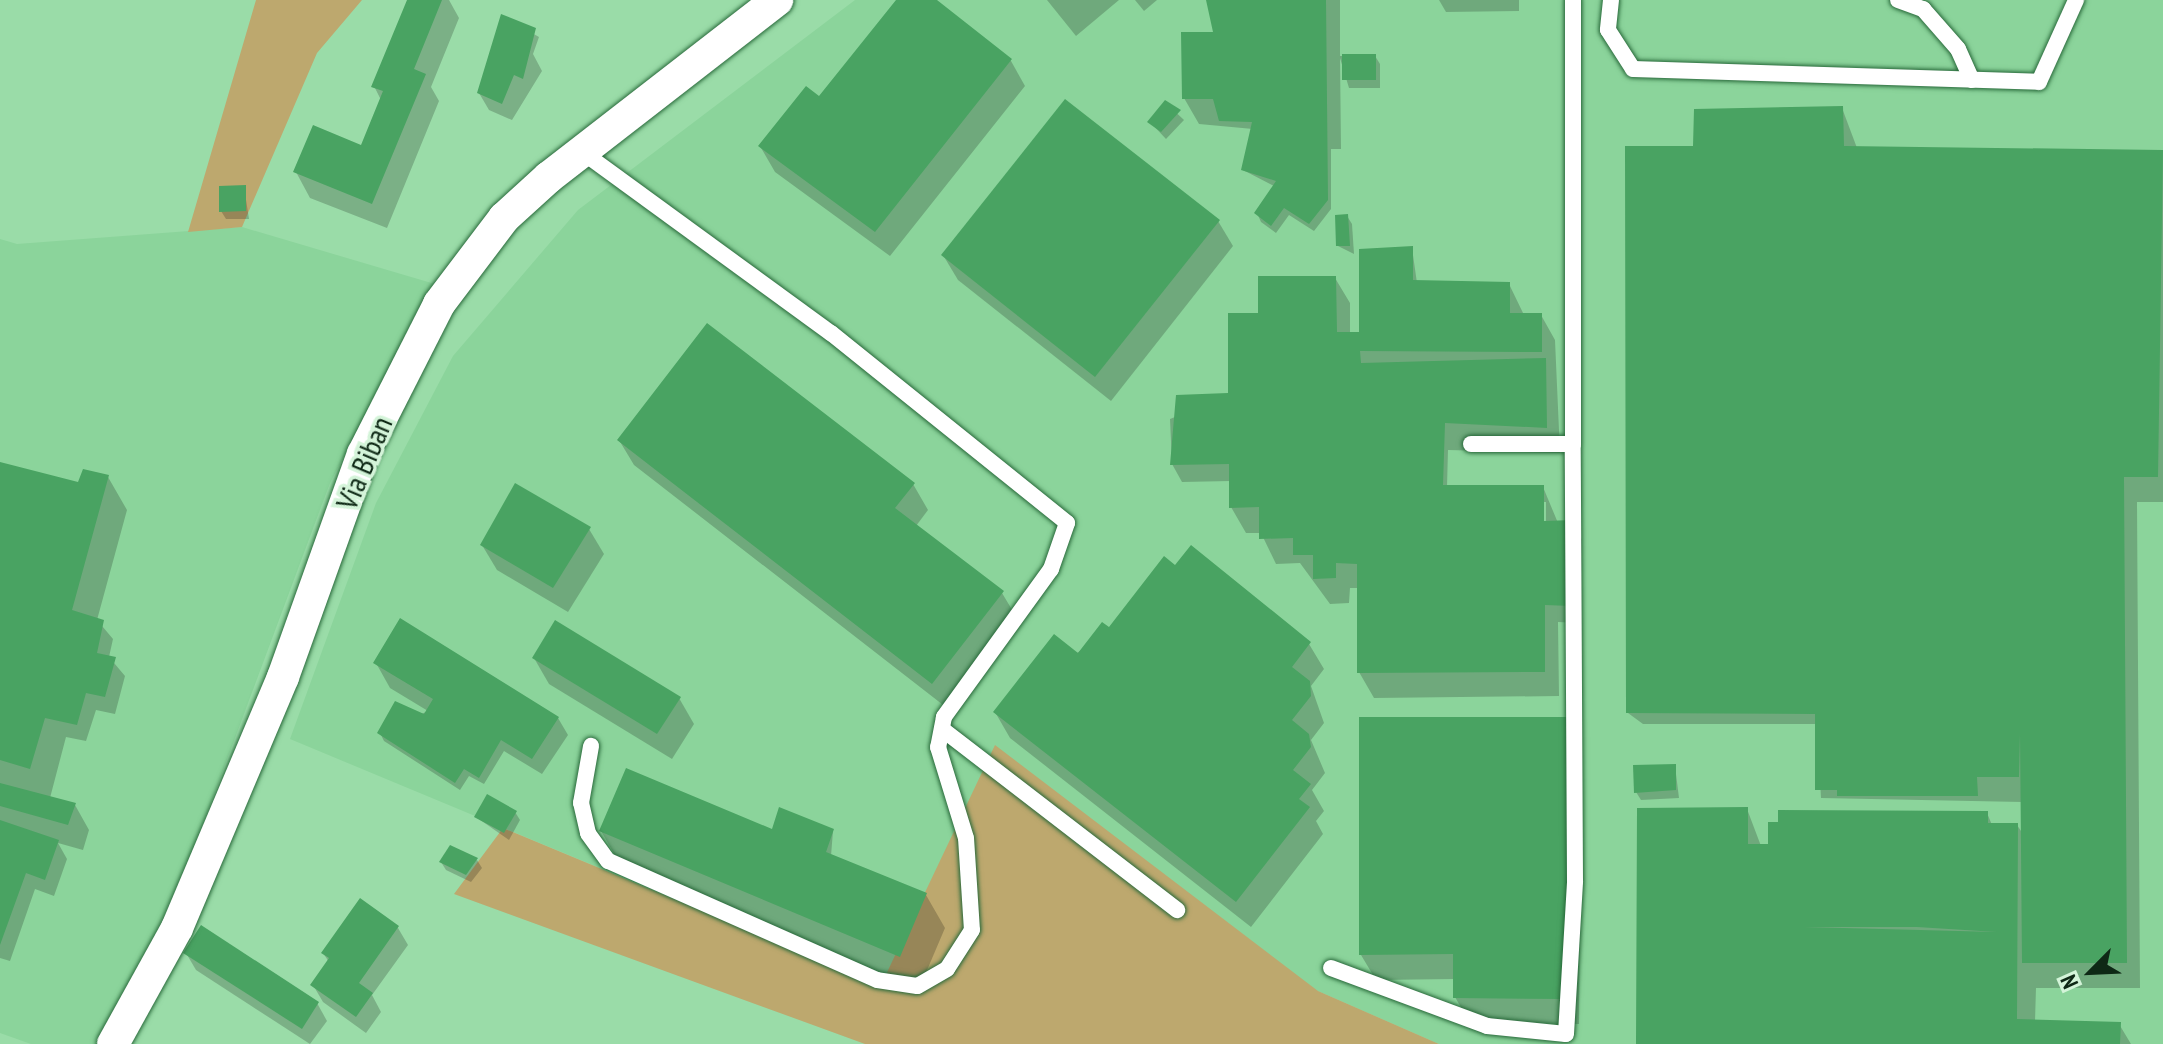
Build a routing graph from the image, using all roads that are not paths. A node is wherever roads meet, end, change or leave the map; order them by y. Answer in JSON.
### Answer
{"nodes":[{"id":1,"x":777,"y":0,"type":"edge"},
{"id":2,"x":1573,"y":0,"type":"edge"},
{"id":3,"x":1611,"y":0,"type":"edge"},
{"id":4,"x":1898,"y":0,"type":"edge"},
{"id":5,"x":2076,"y":0,"type":"edge"},
{"id":6,"x":1972,"y":80,"type":"junction"},
{"id":7,"x":581,"y":151,"type":"junction"},
{"id":8,"x":1471,"y":444,"type":"dead end"},
{"id":9,"x":1573,"y":444,"type":"junction"},
{"id":10,"x":942,"y":729,"type":"junction"},
{"id":11,"x":591,"y":746,"type":"dead end"},
{"id":12,"x":1177,"y":910,"type":"dead end"},
{"id":13,"x":1331,"y":968,"type":"dead end"},
{"id":14,"x":113,"y":1044,"type":"edge"}],
"edges":[{"from":1,"to":7,"type":"street","name":"Via Biban"},
{"from":2,"to":9,"type":"lane"},
{"from":3,"to":6,"type":"lane"},
{"from":4,"to":6,"type":"lane"},
{"from":5,"to":6,"type":"lane"},
{"from":7,"to":10,"type":"lane"},
{"from":7,"to":14,"type":"street","name":"Via Biban"},
{"from":8,"to":9,"type":"lane"},
{"from":9,"to":13,"type":"lane"},
{"from":10,"to":11,"type":"lane"},
{"from":10,"to":12,"type":"lane"}]}
